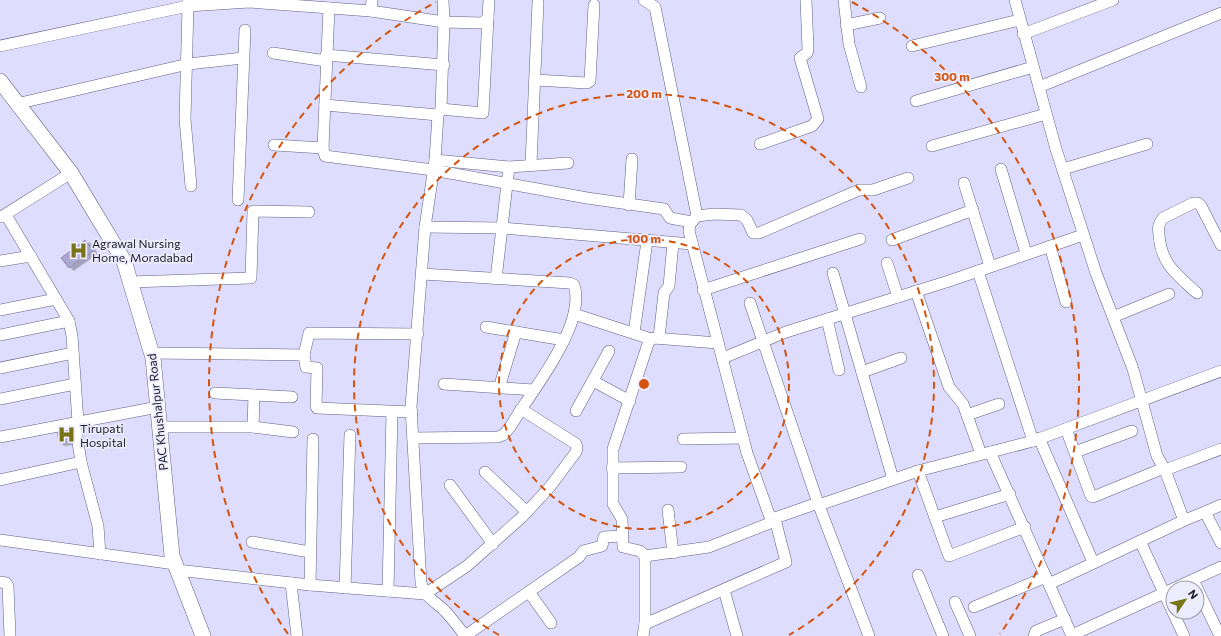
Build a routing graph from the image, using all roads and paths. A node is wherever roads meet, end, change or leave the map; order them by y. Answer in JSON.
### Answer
{"nodes":[{"id":1,"x":443,"y":0,"type":"edge"},
{"id":2,"x":489,"y":0,"type":"edge"},
{"id":3,"x":806,"y":0,"type":"edge"},
{"id":4,"x":844,"y":0,"type":"edge"},
{"id":5,"x":1015,"y":0,"type":"edge"},
{"id":6,"x":1114,"y":0,"type":"edge"},
{"id":7,"x":649,"y":1,"type":"edge"},
{"id":8,"x":188,"y":3,"type":"edge"},
{"id":9,"x":314,"y":4,"type":"edge"},
{"id":10,"x":538,"y":4,"type":"dead end"},
{"id":11,"x":594,"y":5,"type":"dead end"},
{"id":12,"x":372,"y":6,"type":"edge"},
{"id":13,"x":328,"y":8,"type":"junction"},
{"id":14,"x":1221,"y":13,"type":"edge"},
{"id":15,"x":488,"y":18,"type":"junction"},
{"id":16,"x":880,"y":18,"type":"dead end"},
{"id":17,"x":1019,"y":20,"type":"junction"},
{"id":18,"x":444,"y":22,"type":"junction"},
{"id":19,"x":846,"y":25,"type":"junction"},
{"id":20,"x":245,"y":30,"type":"dead end"},
{"id":21,"x":1023,"y":34,"type":"junction"},
{"id":22,"x":0,"y":46,"type":"edge"},
{"id":23,"x":912,"y":46,"type":"dead end"},
{"id":24,"x":273,"y":53,"type":"dead end"},
{"id":25,"x":243,"y":58,"type":"junction"},
{"id":26,"x":326,"y":58,"type":"junction"},
{"id":27,"x":188,"y":64,"type":"junction"},
{"id":28,"x":444,"y":65,"type":"junction"},
{"id":29,"x":1033,"y":67,"type":"junction"},
{"id":30,"x":535,"y":80,"type":"junction"},
{"id":31,"x":0,"y":82,"type":"edge"},
{"id":32,"x":861,"y":87,"type":"dead end"},
{"id":33,"x":1039,"y":87,"type":"junction"},
{"id":34,"x":916,"y":101,"type":"dead end"},
{"id":35,"x":16,"y":104,"type":"junction"},
{"id":36,"x":325,"y":105,"type":"junction"},
{"id":37,"x":440,"y":112,"type":"junction"},
{"id":38,"x":1046,"y":114,"type":"junction"},
{"id":39,"x":760,"y":144,"type":"dead end"},
{"id":40,"x":1147,"y":144,"type":"dead end"},
{"id":41,"x":274,"y":145,"type":"dead end"},
{"id":42,"x":932,"y":146,"type":"dead end"},
{"id":43,"x":323,"y":148,"type":"junction"},
{"id":44,"x":632,"y":158,"type":"dead end"},
{"id":45,"x":568,"y":163,"type":"dead end"},
{"id":46,"x":531,"y":164,"type":"junction"},
{"id":47,"x":434,"y":165,"type":"junction"},
{"id":48,"x":509,"y":167,"type":"junction"},
{"id":49,"x":1001,"y":169,"type":"dead end"},
{"id":50,"x":1063,"y":169,"type":"junction"},
{"id":51,"x":71,"y":173,"type":"junction"},
{"id":52,"x":908,"y":178,"type":"dead end"},
{"id":53,"x":508,"y":183,"type":"junction"},
{"id":54,"x":964,"y":183,"type":"dead end"},
{"id":55,"x":191,"y":186,"type":"dead end"},
{"id":56,"x":238,"y":200,"type":"dead end"},
{"id":57,"x":629,"y":205,"type":"junction"},
{"id":58,"x":973,"y":210,"type":"junction"},
{"id":59,"x":309,"y":212,"type":"dead end"},
{"id":60,"x":2,"y":215,"type":"edge"},
{"id":61,"x":694,"y":219,"type":"junction"},
{"id":62,"x":425,"y":227,"type":"junction"},
{"id":63,"x":502,"y":228,"type":"junction"},
{"id":64,"x":1084,"y":235,"type":"junction"},
{"id":65,"x":860,"y":239,"type":"dead end"},
{"id":66,"x":892,"y":240,"type":"dead end"},
{"id":67,"x":647,"y":241,"type":"junction"},
{"id":68,"x":673,"y":242,"type":"junction"},
{"id":69,"x":692,"y":244,"type":"junction"},
{"id":70,"x":1221,"y":245,"type":"edge"},
{"id":71,"x":1050,"y":246,"type":"junction"},
{"id":72,"x":1026,"y":253,"type":"junction"},
{"id":73,"x":31,"y":256,"type":"junction"},
{"id":74,"x":0,"y":261,"type":"edge"},
{"id":75,"x":887,"y":263,"type":"dead end"},
{"id":76,"x":990,"y":266,"type":"junction"},
{"id":77,"x":978,"y":271,"type":"junction"},
{"id":78,"x":833,"y":273,"type":"dead end"},
{"id":79,"x":422,"y":274,"type":"junction"},
{"id":80,"x":496,"y":278,"type":"junction"},
{"id":81,"x":130,"y":282,"type":"junction"},
{"id":82,"x":703,"y":290,"type":"junction"},
{"id":83,"x":916,"y":291,"type":"junction"},
{"id":84,"x":1197,"y":293,"type":"dead end"},
{"id":85,"x":1169,"y":294,"type":"dead end"},
{"id":86,"x":898,"y":297,"type":"junction"},
{"id":87,"x":56,"y":299,"type":"junction"},
{"id":88,"x":1066,"y":302,"type":"dead end"},
{"id":89,"x":750,"y":303,"type":"dead end"},
{"id":90,"x":0,"y":310,"type":"edge"},
{"id":91,"x":845,"y":313,"type":"junction"},
{"id":92,"x":574,"y":314,"type":"junction"},
{"id":93,"x":1113,"y":317,"type":"junction"},
{"id":94,"x":827,"y":319,"type":"junction"},
{"id":95,"x":68,"y":321,"type":"junction"},
{"id":96,"x":486,"y":327,"type":"dead end"},
{"id":97,"x":516,"y":332,"type":"junction"},
{"id":98,"x":634,"y":333,"type":"junction"},
{"id":99,"x":418,"y":334,"type":"junction"},
{"id":100,"x":0,"y":336,"type":"edge"},
{"id":101,"x":655,"y":338,"type":"junction"},
{"id":102,"x":564,"y":340,"type":"junction"},
{"id":103,"x":763,"y":342,"type":"junction"},
{"id":104,"x":718,"y":343,"type":"junction"},
{"id":105,"x":609,"y":351,"type":"dead end"},
{"id":106,"x":73,"y":353,"type":"junction"},
{"id":107,"x":152,"y":353,"type":"junction"},
{"id":108,"x":304,"y":355,"type":"junction"},
{"id":109,"x":723,"y":358,"type":"junction"},
{"id":110,"x":901,"y":358,"type":"dead end"},
{"id":111,"x":0,"y":368,"type":"edge"},
{"id":112,"x":839,"y":370,"type":"dead end"},
{"id":113,"x":1221,"y":371,"type":"edge"},
{"id":114,"x":862,"y":372,"type":"junction"},
{"id":115,"x":593,"y":381,"type":"junction"},
{"id":116,"x":75,"y":384,"type":"junction"},
{"id":117,"x":444,"y":384,"type":"dead end"},
{"id":118,"x":499,"y":388,"type":"junction"},
{"id":119,"x":534,"y":390,"type":"junction"},
{"id":120,"x":215,"y":393,"type":"dead end"},
{"id":121,"x":254,"y":395,"type":"junction"},
{"id":122,"x":292,"y":397,"type":"dead end"},
{"id":123,"x":0,"y":399,"type":"edge"},
{"id":124,"x":630,"y":401,"type":"junction"},
{"id":125,"x":1142,"y":401,"type":"junction"},
{"id":126,"x":999,"y":404,"type":"dead end"},
{"id":127,"x":158,"y":407,"type":"junction"},
{"id":128,"x":522,"y":409,"type":"junction"},
{"id":129,"x":576,"y":411,"type":"dead end"},
{"id":130,"x":392,"y":412,"type":"junction"},
{"id":131,"x":412,"y":412,"type":"junction"},
{"id":132,"x":967,"y":415,"type":"junction"},
{"id":133,"x":76,"y":422,"type":"junction"},
{"id":134,"x":160,"y":427,"type":"junction"},
{"id":135,"x":253,"y":427,"type":"junction"},
{"id":136,"x":1066,"y":429,"type":"junction"},
{"id":137,"x":1132,"y":431,"type":"dead end"},
{"id":138,"x":293,"y":432,"type":"dead end"},
{"id":139,"x":350,"y":436,"type":"dead end"},
{"id":140,"x":0,"y":437,"type":"edge"},
{"id":141,"x":413,"y":438,"type":"junction"},
{"id":142,"x":743,"y":438,"type":"junction"},
{"id":143,"x":313,"y":439,"type":"dead end"},
{"id":144,"x":683,"y":439,"type":"dead end"},
{"id":145,"x":1036,"y":440,"type":"junction"},
{"id":146,"x":1221,"y":449,"type":"edge"},
{"id":147,"x":1075,"y":452,"type":"junction"},
{"id":148,"x":986,"y":453,"type":"junction"},
{"id":149,"x":80,"y":462,"type":"junction"},
{"id":150,"x":681,"y":467,"type":"dead end"},
{"id":151,"x":612,"y":468,"type":"junction"},
{"id":152,"x":1164,"y":469,"type":"junction"},
{"id":153,"x":918,"y":471,"type":"junction"},
{"id":154,"x":485,"y":472,"type":"dead end"},
{"id":155,"x":893,"y":479,"type":"junction"},
{"id":156,"x":0,"y":480,"type":"edge"},
{"id":157,"x":450,"y":485,"type":"dead end"},
{"id":158,"x":1010,"y":494,"type":"junction"},
{"id":159,"x":818,"y":504,"type":"junction"},
{"id":160,"x":1221,"y":505,"type":"edge"},
{"id":161,"x":668,"y":510,"type":"dead end"},
{"id":162,"x":527,"y":512,"type":"junction"},
{"id":163,"x":1206,"y":512,"type":"junction"},
{"id":164,"x":935,"y":517,"type":"junction"},
{"id":165,"x":775,"y":520,"type":"junction"},
{"id":166,"x":1185,"y":520,"type":"junction"},
{"id":167,"x":1025,"y":527,"type":"junction"},
{"id":168,"x":622,"y":536,"type":"junction"},
{"id":169,"x":0,"y":540,"type":"edge"},
{"id":170,"x":1140,"y":541,"type":"junction"},
{"id":171,"x":252,"y":542,"type":"dead end"},
{"id":172,"x":1221,"y":543,"type":"edge"},
{"id":173,"x":493,"y":544,"type":"junction"},
{"id":174,"x":310,"y":552,"type":"junction"},
{"id":175,"x":673,"y":553,"type":"junction"},
{"id":176,"x":100,"y":554,"type":"junction"},
{"id":177,"x":645,"y":556,"type":"junction"},
{"id":178,"x":1093,"y":562,"type":"junction"},
{"id":179,"x":176,"y":567,"type":"junction"},
{"id":180,"x":1221,"y":567,"type":"edge"},
{"id":181,"x":918,"y":574,"type":"dead end"},
{"id":182,"x":1047,"y":580,"type":"junction"},
{"id":183,"x":1193,"y":580,"type":"edge"},
{"id":184,"x":1165,"y":581,"type":"edge"},
{"id":185,"x":0,"y":582,"type":"edge"},
{"id":186,"x":291,"y":583,"type":"junction"},
{"id":187,"x":310,"y":585,"type":"junction"},
{"id":188,"x":345,"y":588,"type":"junction"},
{"id":189,"x":724,"y":590,"type":"junction"},
{"id":190,"x":388,"y":591,"type":"junction"},
{"id":191,"x":529,"y":592,"type":"junction"},
{"id":192,"x":1165,"y":593,"type":"edge"},
{"id":193,"x":425,"y":594,"type":"junction"},
{"id":194,"x":955,"y":602,"type":"dead end"},
{"id":195,"x":1205,"y":605,"type":"edge"},
{"id":196,"x":974,"y":607,"type":"dead end"},
{"id":197,"x":1064,"y":619,"type":"junction"},
{"id":198,"x":1179,"y":620,"type":"edge"},
{"id":199,"x":551,"y":623,"type":"dead end"},
{"id":200,"x":645,"y":624,"type":"junction"},
{"id":201,"x":1072,"y":635,"type":"edge"},
{"id":202,"x":10,"y":636,"type":"edge"},
{"id":203,"x":203,"y":636,"type":"edge"},
{"id":204,"x":297,"y":636,"type":"edge"},
{"id":205,"x":465,"y":636,"type":"edge"},
{"id":206,"x":643,"y":636,"type":"edge"},
{"id":207,"x":738,"y":636,"type":"edge"},
{"id":208,"x":869,"y":636,"type":"edge"},
{"id":209,"x":943,"y":636,"type":"edge"},
{"id":210,"x":970,"y":636,"type":"edge"},
{"id":211,"x":1034,"y":636,"type":"edge"},
{"id":212,"x":1184,"y":636,"type":"edge"},
{"id":213,"x":1220,"y":636,"type":"edge"}],
"edges":[{"from":1,"to":18,"type":"street"},
{"from":2,"to":15,"type":"street"},
{"from":3,"to":39,"type":"street"},
{"from":4,"to":19,"type":"street"},
{"from":5,"to":17,"type":"street"},
{"from":6,"to":21,"type":"street"},
{"from":7,"to":61,"type":"street"},
{"from":8,"to":9,"type":"street"},
{"from":8,"to":22,"type":"street"},
{"from":8,"to":27,"type":"street"},
{"from":9,"to":13,"type":"street"},
{"from":10,"to":30,"type":"street"},
{"from":11,"to":30,"type":"street"},
{"from":12,"to":13,"type":"street"},
{"from":12,"to":18,"type":"street"},
{"from":13,"to":26,"type":"street"},
{"from":14,"to":33,"type":"street"},
{"from":15,"to":18,"type":"street"},
{"from":15,"to":37,"type":"street"},
{"from":16,"to":19,"type":"street"},
{"from":17,"to":21,"type":"street"},
{"from":17,"to":23,"type":"street"},
{"from":18,"to":28,"type":"street"},
{"from":19,"to":32,"type":"street"},
{"from":20,"to":25,"type":"street"},
{"from":21,"to":29,"type":"street"},
{"from":24,"to":26,"type":"street"},
{"from":25,"to":27,"type":"street"},
{"from":25,"to":56,"type":"street"},
{"from":26,"to":28,"type":"street"},
{"from":26,"to":36,"type":"street"},
{"from":27,"to":35,"type":"street"},
{"from":27,"to":55,"type":"street"},
{"from":28,"to":37,"type":"street"},
{"from":29,"to":33,"type":"street"},
{"from":29,"to":34,"type":"street"},
{"from":30,"to":46,"type":"street"},
{"from":31,"to":35,"type":"main road","name":"PAC Khushalpur Road"},
{"from":33,"to":38,"type":"street"},
{"from":35,"to":51,"type":"main road","name":"PAC Khushalpur Road"},
{"from":36,"to":37,"type":"street"},
{"from":36,"to":43,"type":"street"},
{"from":37,"to":47,"type":"street"},
{"from":38,"to":42,"type":"street"},
{"from":38,"to":50,"type":"street"},
{"from":40,"to":50,"type":"street"},
{"from":41,"to":43,"type":"street"},
{"from":43,"to":47,"type":"street"},
{"from":44,"to":57,"type":"street"},
{"from":45,"to":46,"type":"street"},
{"from":46,"to":48,"type":"street"},
{"from":47,"to":48,"type":"street"},
{"from":47,"to":53,"type":"street"},
{"from":47,"to":62,"type":"street"},
{"from":48,"to":53,"type":"street"},
{"from":49,"to":72,"type":"street"},
{"from":50,"to":64,"type":"street"},
{"from":51,"to":60,"type":"street"},
{"from":51,"to":81,"type":"main road","name":"PAC Khushalpur Road"},
{"from":52,"to":61,"type":"street"},
{"from":53,"to":57,"type":"street"},
{"from":53,"to":63,"type":"street"},
{"from":54,"to":58,"type":"street"},
{"from":57,"to":61,"type":"street"},
{"from":58,"to":66,"type":"street"},
{"from":58,"to":76,"type":"street"},
{"from":59,"to":81,"type":"street"},
{"from":60,"to":73,"type":"street"},
{"from":61,"to":69,"type":"street"},
{"from":62,"to":63,"type":"street"},
{"from":62,"to":79,"type":"street"},
{"from":63,"to":67,"type":"street"},
{"from":63,"to":80,"type":"street"},
{"from":64,"to":71,"type":"street"},
{"from":64,"to":93,"type":"street"},
{"from":65,"to":82,"type":"street"},
{"from":67,"to":68,"type":"street"},
{"from":67,"to":98,"type":"street"},
{"from":68,"to":69,"type":"street"},
{"from":68,"to":101,"type":"street"},
{"from":69,"to":82,"type":"street"},
{"from":70,"to":84,"type":"street"},
{"from":71,"to":72,"type":"street"},
{"from":71,"to":88,"type":"street"},
{"from":72,"to":76,"type":"street"},
{"from":73,"to":74,"type":"street"},
{"from":73,"to":87,"type":"street"},
{"from":75,"to":86,"type":"street"},
{"from":76,"to":77,"type":"street"},
{"from":77,"to":83,"type":"street"},
{"from":77,"to":145,"type":"street"},
{"from":78,"to":91,"type":"street"},
{"from":79,"to":80,"type":"street"},
{"from":79,"to":99,"type":"street"},
{"from":80,"to":92,"type":"street"},
{"from":81,"to":107,"type":"main road","name":"PAC Khushalpur Road"},
{"from":82,"to":104,"type":"street"},
{"from":83,"to":86,"type":"street"},
{"from":83,"to":132,"type":"street"},
{"from":85,"to":93,"type":"street"},
{"from":86,"to":91,"type":"street"},
{"from":87,"to":90,"type":"street"},
{"from":87,"to":95,"type":"street"},
{"from":89,"to":103,"type":"street"},
{"from":91,"to":94,"type":"street"},
{"from":91,"to":114,"type":"street"},
{"from":92,"to":98,"type":"street"},
{"from":92,"to":102,"type":"street"},
{"from":93,"to":125,"type":"street"},
{"from":94,"to":103,"type":"street"},
{"from":94,"to":112,"type":"street"},
{"from":95,"to":100,"type":"street"},
{"from":95,"to":106,"type":"street"},
{"from":96,"to":97,"type":"street"},
{"from":97,"to":102,"type":"street"},
{"from":97,"to":118,"type":"street"},
{"from":98,"to":101,"type":"street"},
{"from":99,"to":108,"type":"street"},
{"from":99,"to":131,"type":"street"},
{"from":101,"to":104,"type":"street"},
{"from":101,"to":124,"type":"street"},
{"from":102,"to":119,"type":"street"},
{"from":103,"to":109,"type":"street"},
{"from":103,"to":159,"type":"street"},
{"from":104,"to":109,"type":"street"},
{"from":105,"to":115,"type":"street"},
{"from":106,"to":111,"type":"street"},
{"from":106,"to":116,"type":"street"},
{"from":107,"to":108,"type":"street"},
{"from":107,"to":127,"type":"main road","name":"PAC Khushalpur Road"},
{"from":108,"to":130,"type":"street"},
{"from":109,"to":142,"type":"street"},
{"from":110,"to":114,"type":"street"},
{"from":113,"to":125,"type":"street"},
{"from":114,"to":155,"type":"street"},
{"from":115,"to":124,"type":"street"},
{"from":115,"to":129,"type":"street"},
{"from":116,"to":123,"type":"street"},
{"from":116,"to":133,"type":"street"},
{"from":117,"to":118,"type":"street"},
{"from":118,"to":119,"type":"street"},
{"from":119,"to":128,"type":"street"},
{"from":120,"to":121,"type":"street"},
{"from":121,"to":122,"type":"street"},
{"from":121,"to":135,"type":"street"},
{"from":124,"to":151,"type":"street"},
{"from":125,"to":136,"type":"street"},
{"from":125,"to":152,"type":"street"},
{"from":126,"to":132,"type":"street"},
{"from":127,"to":133,"type":"street"},
{"from":127,"to":134,"type":"main road","name":"PAC Khushalpur Road"},
{"from":128,"to":141,"type":"street"},
{"from":128,"to":162,"type":"street"},
{"from":130,"to":131,"type":"street"},
{"from":130,"to":190,"type":"street"},
{"from":131,"to":141,"type":"street"},
{"from":132,"to":148,"type":"street"},
{"from":133,"to":140,"type":"street"},
{"from":133,"to":149,"type":"street"},
{"from":134,"to":135,"type":"street"},
{"from":134,"to":179,"type":"main road","name":"PAC Khushalpur Road"},
{"from":135,"to":138,"type":"street"},
{"from":136,"to":145,"type":"street"},
{"from":136,"to":147,"type":"street"},
{"from":137,"to":147,"type":"street"},
{"from":139,"to":188,"type":"street"},
{"from":141,"to":193,"type":"street"},
{"from":142,"to":144,"type":"street"},
{"from":142,"to":165,"type":"street"},
{"from":143,"to":174,"type":"street"},
{"from":145,"to":148,"type":"street"},
{"from":145,"to":178,"type":"street"},
{"from":146,"to":152,"type":"street"},
{"from":147,"to":152,"type":"street"},
{"from":148,"to":153,"type":"street"},
{"from":148,"to":158,"type":"street"},
{"from":149,"to":156,"type":"street"},
{"from":149,"to":176,"type":"street"},
{"from":150,"to":151,"type":"street"},
{"from":151,"to":168,"type":"street"},
{"from":152,"to":166,"type":"street"},
{"from":153,"to":155,"type":"street"},
{"from":153,"to":164,"type":"street"},
{"from":154,"to":162,"type":"street"},
{"from":155,"to":159,"type":"street"},
{"from":157,"to":173,"type":"street"},
{"from":158,"to":164,"type":"street"},
{"from":158,"to":167,"type":"street"},
{"from":159,"to":165,"type":"street"},
{"from":159,"to":208,"type":"street"},
{"from":160,"to":163,"type":"street"},
{"from":161,"to":175,"type":"street"},
{"from":162,"to":173,"type":"street"},
{"from":163,"to":166,"type":"street"},
{"from":163,"to":172,"type":"street"},
{"from":164,"to":167,"type":"street"},
{"from":165,"to":175,"type":"street"},
{"from":165,"to":189,"type":"street"},
{"from":166,"to":170,"type":"street"},
{"from":167,"to":182,"type":"street"},
{"from":168,"to":177,"type":"street"},
{"from":168,"to":191,"type":"street"},
{"from":169,"to":176,"type":"street"},
{"from":170,"to":178,"type":"street"},
{"from":170,"to":184,"type":"street"},
{"from":171,"to":174,"type":"street"},
{"from":173,"to":193,"type":"street"},
{"from":174,"to":187,"type":"street"},
{"from":175,"to":177,"type":"street"},
{"from":176,"to":179,"type":"street"},
{"from":177,"to":200,"type":"street"},
{"from":178,"to":182,"type":"street"},
{"from":179,"to":186,"type":"street"},
{"from":179,"to":203,"type":"main road","name":"PAC Khushalpur Road"},
{"from":180,"to":183,"type":"street"},
{"from":181,"to":209,"type":"street"},
{"from":182,"to":196,"type":"street"},
{"from":182,"to":197,"type":"street"},
{"from":185,"to":202,"type":"street"},
{"from":186,"to":187,"type":"street"},
{"from":186,"to":204,"type":"street"},
{"from":187,"to":188,"type":"street"},
{"from":188,"to":190,"type":"street"},
{"from":189,"to":200,"type":"street"},
{"from":189,"to":207,"type":"street"},
{"from":190,"to":193,"type":"street"},
{"from":191,"to":199,"type":"street"},
{"from":191,"to":205,"type":"street"},
{"from":192,"to":201,"type":"street"},
{"from":193,"to":205,"type":"street"},
{"from":194,"to":210,"type":"street"},
{"from":195,"to":213,"type":"street"},
{"from":197,"to":201,"type":"street"},
{"from":197,"to":211,"type":"street"},
{"from":198,"to":212,"type":"street"},
{"from":200,"to":206,"type":"street"}]}
